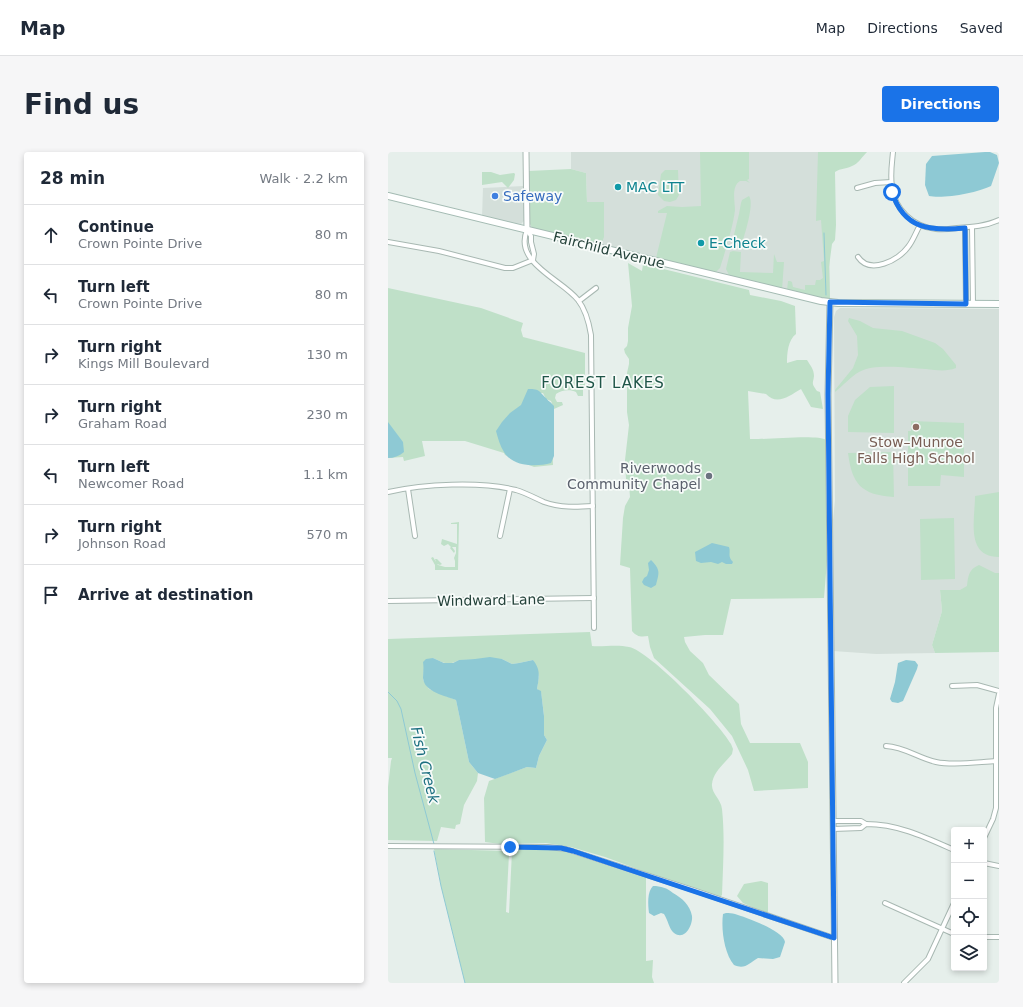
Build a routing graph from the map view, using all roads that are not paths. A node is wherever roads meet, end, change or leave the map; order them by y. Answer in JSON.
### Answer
{"nodes":[{"id":1,"x":526,"y":152,"type":"edge"},
{"id":2,"x":893,"y":152,"type":"edge"},
{"id":3,"x":891,"y":182,"type":"junction"},
{"id":4,"x":857,"y":188,"type":"dead end"},
{"id":5,"x":388,"y":196,"type":"edge"},
{"id":6,"x":999,"y":220,"type":"edge"},
{"id":7,"x":920,"y":225,"type":"junction"},
{"id":8,"x":972,"y":227,"type":"junction"},
{"id":9,"x":965,"y":228,"type":"junction"},
{"id":10,"x":527,"y":230,"type":"junction"},
{"id":11,"x":388,"y":242,"type":"edge"},
{"id":12,"x":973,"y":254,"type":"junction"},
{"id":13,"x":966,"y":255,"type":"junction"},
{"id":14,"x":858,"y":257,"type":"dead end"},
{"id":15,"x":533,"y":260,"type":"junction"},
{"id":16,"x":966,"y":278,"type":"junction"},
{"id":17,"x":972,"y":278,"type":"junction"},
{"id":18,"x":596,"y":288,"type":"dead end"},
{"id":19,"x":579,"y":301,"type":"junction"},
{"id":20,"x":830,"y":302,"type":"junction"},
{"id":21,"x":969,"y":304,"type":"junction"},
{"id":22,"x":999,"y":304,"type":"edge"},
{"id":23,"x":408,"y":488,"type":"junction"},
{"id":24,"x":510,"y":489,"type":"junction"},
{"id":25,"x":388,"y":492,"type":"edge"},
{"id":26,"x":593,"y":506,"type":"junction"},
{"id":27,"x":416,"y":536,"type":"dead end"},
{"id":28,"x":500,"y":536,"type":"dead end"},
{"id":29,"x":594,"y":598,"type":"junction"},
{"id":30,"x":388,"y":601,"type":"edge"},
{"id":31,"x":594,"y":628,"type":"dead end"},
{"id":32,"x":952,"y":686,"type":"dead end"},
{"id":33,"x":999,"y":692,"type":"edge"},
{"id":34,"x":886,"y":746,"type":"dead end"},
{"id":35,"x":996,"y":761,"type":"junction"},
{"id":36,"x":833,"y":821,"type":"junction"},
{"id":37,"x":866,"y":824,"type":"junction"},
{"id":38,"x":833,"y":829,"type":"junction"},
{"id":39,"x":987,"y":832,"type":"edge"},
{"id":40,"x":388,"y":846,"type":"edge"},
{"id":41,"x":951,"y":849,"type":"edge"},
{"id":42,"x":987,"y":864,"type":"edge"},
{"id":43,"x":999,"y":866,"type":"edge"},
{"id":44,"x":885,"y":902,"type":"dead end"},
{"id":45,"x":951,"y":910,"type":"edge"},
{"id":46,"x":942,"y":929,"type":"junction"},
{"id":47,"x":951,"y":933,"type":"edge"},
{"id":48,"x":987,"y":937,"type":"edge"},
{"id":49,"x":999,"y":937,"type":"edge"},
{"id":50,"x":834,"y":938,"type":"junction"},
{"id":51,"x":835,"y":983,"type":"edge"},
{"id":52,"x":904,"y":983,"type":"edge"}],
"edges":[{"from":1,"to":10,"type":"street"},
{"from":2,"to":3,"type":"street"},
{"from":3,"to":4,"type":"street"},
{"from":3,"to":7,"type":"street"},
{"from":5,"to":10,"type":"main road","name":"Fairchild Avenue"},
{"from":6,"to":8,"type":"street"},
{"from":7,"to":9,"type":"street"},
{"from":7,"to":14,"type":"street"},
{"from":8,"to":9,"type":"street"},
{"from":8,"to":12,"type":"street"},
{"from":9,"to":13,"type":"street"},
{"from":10,"to":15,"type":"street"},
{"from":10,"to":20,"type":"main road","name":"Fairchild Avenue"},
{"from":11,"to":15,"type":"street"},
{"from":12,"to":13,"type":"street"},
{"from":12,"to":17,"type":"street"},
{"from":13,"to":16,"type":"street"},
{"from":15,"to":19,"type":"street"},
{"from":16,"to":17,"type":"street"},
{"from":16,"to":21,"type":"street"},
{"from":17,"to":21,"type":"street"},
{"from":18,"to":19,"type":"street"},
{"from":19,"to":26,"type":"street"},
{"from":20,"to":21,"type":"main road","name":"Fairchild Avenue"},
{"from":20,"to":36,"type":"street"},
{"from":21,"to":22,"type":"main road","name":"Fairchild Avenue"},
{"from":23,"to":24,"type":"street"},
{"from":23,"to":25,"type":"street"},
{"from":23,"to":27,"type":"street"},
{"from":24,"to":26,"type":"street"},
{"from":24,"to":28,"type":"street"},
{"from":26,"to":29,"type":"street"},
{"from":29,"to":30,"type":"street","name":"Windward Lane"},
{"from":29,"to":31,"type":"street"},
{"from":32,"to":33,"type":"street"},
{"from":33,"to":35,"type":"street"},
{"from":34,"to":35,"type":"street"},
{"from":35,"to":39,"type":"street"},
{"from":36,"to":37,"type":"street"},
{"from":36,"to":38,"type":"street"},
{"from":37,"to":38,"type":"street"},
{"from":37,"to":41,"type":"street"},
{"from":38,"to":50,"type":"street"},
{"from":40,"to":50,"type":"street"},
{"from":42,"to":43,"type":"street"},
{"from":44,"to":46,"type":"street"},
{"from":45,"to":46,"type":"street"},
{"from":46,"to":47,"type":"street"},
{"from":46,"to":52,"type":"street"},
{"from":48,"to":49,"type":"street"},
{"from":50,"to":51,"type":"street"}]}
